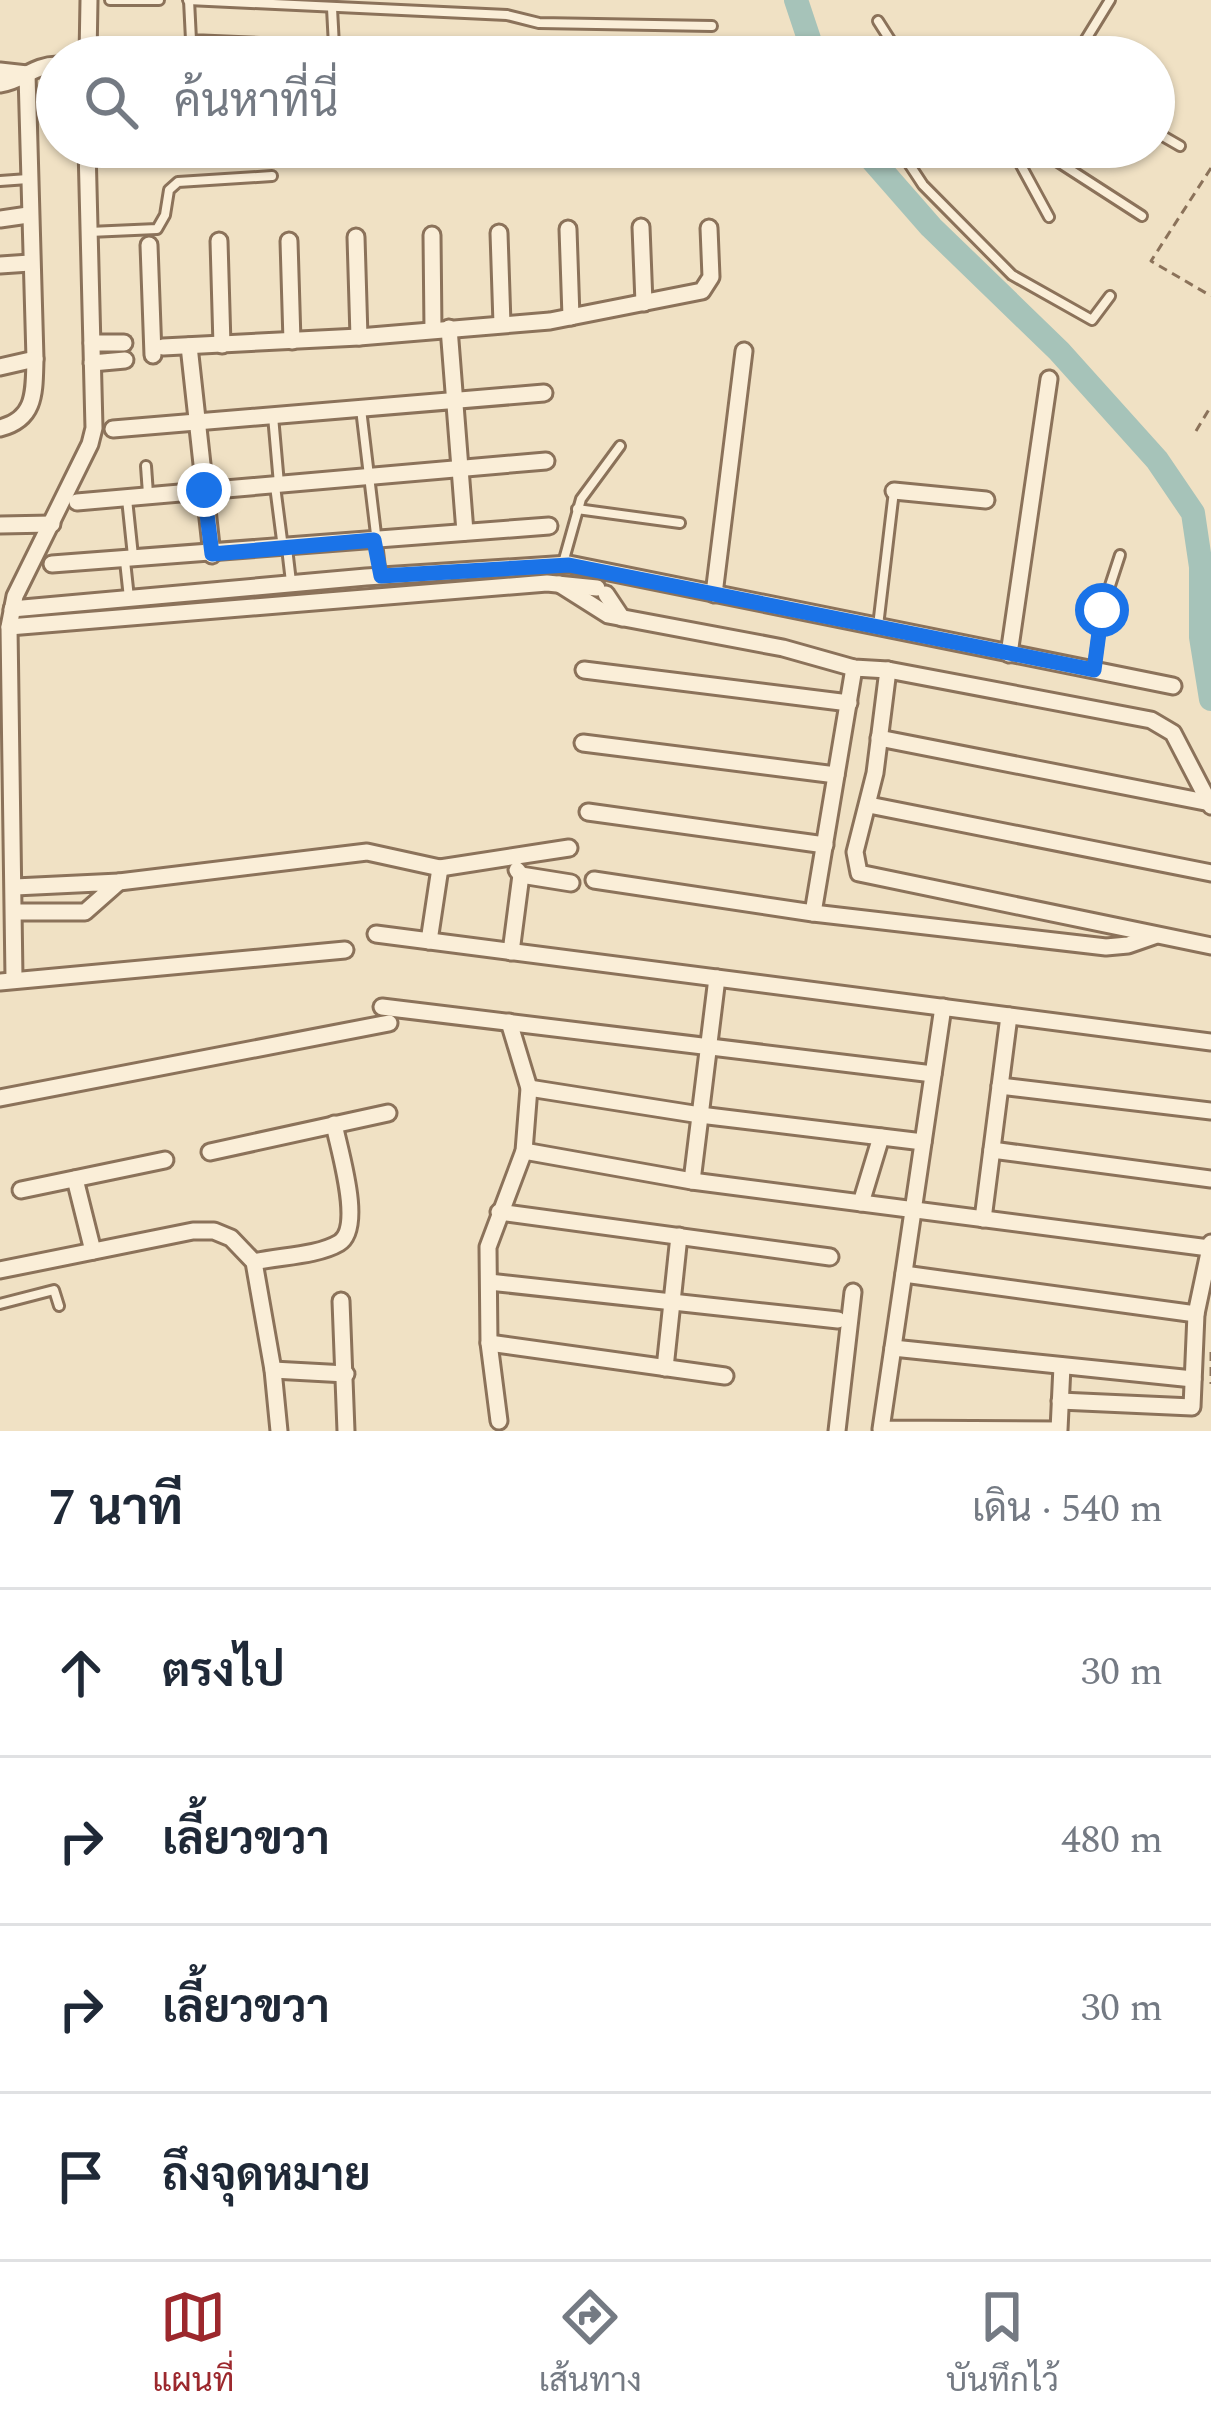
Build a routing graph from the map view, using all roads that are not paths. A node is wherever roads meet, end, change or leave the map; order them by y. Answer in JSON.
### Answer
{"nodes":[{"id":1,"x":89,"y":0,"type":"edge"},
{"id":2,"x":110,"y":0,"type":"edge"},
{"id":3,"x":159,"y":0,"type":"edge"},
{"id":4,"x":189,"y":0,"type":"edge"},
{"id":5,"x":1110,"y":0,"type":"edge"},
{"id":6,"x":332,"y":8,"type":"junction"},
{"id":7,"x":878,"y":21,"type":"dead end"},
{"id":8,"x":712,"y":26,"type":"dead end"},
{"id":9,"x":88,"y":36,"type":"edge"},
{"id":10,"x":191,"y":36,"type":"edge"},
{"id":11,"x":333,"y":36,"type":"edge"},
{"id":12,"x":888,"y":36,"type":"edge"},
{"id":13,"x":1088,"y":36,"type":"edge"},
{"id":14,"x":36,"y":68,"type":"edge"},
{"id":15,"x":0,"y":71,"type":"edge"},
{"id":16,"x":27,"y":74,"type":"junction"},
{"id":17,"x":0,"y":83,"type":"edge"},
{"id":18,"x":1175,"y":143,"type":"edge"},
{"id":19,"x":1180,"y":146,"type":"dead end"},
{"id":20,"x":87,"y":168,"type":"edge"},
{"id":21,"x":912,"y":168,"type":"edge"},
{"id":22,"x":1022,"y":168,"type":"edge"},
{"id":23,"x":1068,"y":168,"type":"edge"},
{"id":24,"x":272,"y":176,"type":"dead end"},
{"id":25,"x":28,"y":179,"type":"junction"},
{"id":26,"x":0,"y":181,"type":"edge"},
{"id":27,"x":28,"y":215,"type":"junction"},
{"id":28,"x":1142,"y":216,"type":"dead end"},
{"id":29,"x":1049,"y":217,"type":"dead end"},
{"id":30,"x":0,"y":219,"type":"edge"},
{"id":31,"x":640,"y":226,"type":"dead end"},
{"id":32,"x":709,"y":228,"type":"dead end"},
{"id":33,"x":568,"y":229,"type":"dead end"},
{"id":34,"x":87,"y":232,"type":"junction"},
{"id":35,"x":499,"y":233,"type":"dead end"},
{"id":36,"x":431,"y":235,"type":"dead end"},
{"id":37,"x":356,"y":237,"type":"dead end"},
{"id":38,"x":290,"y":241,"type":"dead end"},
{"id":39,"x":219,"y":242,"type":"dead end"},
{"id":40,"x":149,"y":245,"type":"dead end"},
{"id":41,"x":30,"y":263,"type":"junction"},
{"id":42,"x":0,"y":265,"type":"edge"},
{"id":43,"x":1110,"y":296,"type":"dead end"},
{"id":44,"x":644,"y":303,"type":"junction"},
{"id":45,"x":571,"y":317,"type":"junction"},
{"id":46,"x":502,"y":325,"type":"junction"},
{"id":47,"x":441,"y":329,"type":"junction"},
{"id":48,"x":359,"y":338,"type":"junction"},
{"id":49,"x":292,"y":341,"type":"junction"},
{"id":50,"x":92,"y":343,"type":"junction"},
{"id":51,"x":222,"y":345,"type":"junction"},
{"id":52,"x":189,"y":346,"type":"junction"},
{"id":53,"x":142,"y":350,"type":"junction"},
{"id":54,"x":744,"y":351,"type":"dead end"},
{"id":55,"x":35,"y":359,"type":"junction"},
{"id":56,"x":92,"y":363,"type":"junction"},
{"id":57,"x":0,"y":367,"type":"edge"},
{"id":58,"x":1049,"y":379,"type":"dead end"},
{"id":59,"x":544,"y":393,"type":"dead end"},
{"id":60,"x":454,"y":399,"type":"junction"},
{"id":61,"x":361,"y":407,"type":"junction"},
{"id":62,"x":273,"y":415,"type":"junction"},
{"id":63,"x":196,"y":422,"type":"junction"},
{"id":64,"x":0,"y":428,"type":"edge"},
{"id":65,"x":113,"y":429,"type":"dead end"},
{"id":66,"x":620,"y":446,"type":"dead end"},
{"id":67,"x":546,"y":461,"type":"dead end"},
{"id":68,"x":146,"y":466,"type":"dead end"},
{"id":69,"x":459,"y":467,"type":"junction"},
{"id":70,"x":369,"y":476,"type":"junction"},
{"id":71,"x":277,"y":484,"type":"junction"},
{"id":72,"x":204,"y":490,"type":"junction"},
{"id":73,"x":894,"y":490,"type":"joint"},
{"id":74,"x":148,"y":496,"type":"junction"},
{"id":75,"x":127,"y":497,"type":"junction"},
{"id":76,"x":986,"y":500,"type":"dead end"},
{"id":77,"x":77,"y":502,"type":"dead end"},
{"id":78,"x":577,"y":509,"type":"junction"},
{"id":79,"x":680,"y":523,"type":"dead end"},
{"id":80,"x":52,"y":524,"type":"junction"},
{"id":81,"x":0,"y":526,"type":"edge"},
{"id":82,"x":549,"y":526,"type":"dead end"},
{"id":83,"x":465,"y":532,"type":"junction"},
{"id":84,"x":374,"y":540,"type":"junction"},
{"id":85,"x":285,"y":548,"type":"junction"},
{"id":86,"x":212,"y":554,"type":"junction"},
{"id":87,"x":1120,"y":555,"type":"dead end"},
{"id":88,"x":129,"y":559,"type":"junction"},
{"id":89,"x":52,"y":564,"type":"dead end"},
{"id":90,"x":562,"y":564,"type":"junction"},
{"id":91,"x":381,"y":576,"type":"junction"},
{"id":92,"x":291,"y":584,"type":"junction"},
{"id":93,"x":559,"y":584,"type":"junction"},
{"id":94,"x":714,"y":593,"type":"junction"},
{"id":95,"x":129,"y":598,"type":"junction"},
{"id":96,"x":622,"y":618,"type":"junction"},
{"id":97,"x":8,"y":620,"type":"edge"},
{"id":98,"x":878,"y":627,"type":"junction"},
{"id":99,"x":1009,"y":654,"type":"junction"},
{"id":100,"x":854,"y":668,"type":"junction"},
{"id":101,"x":584,"y":670,"type":"dead end"},
{"id":102,"x":889,"y":670,"type":"junction"},
{"id":103,"x":1094,"y":670,"type":"junction"},
{"id":104,"x":1173,"y":686,"type":"dead end"},
{"id":105,"x":849,"y":703,"type":"junction"},
{"id":106,"x":5,"y":725,"type":"edge"},
{"id":107,"x":879,"y":738,"type":"junction"},
{"id":108,"x":583,"y":743,"type":"dead end"},
{"id":109,"x":836,"y":775,"type":"junction"},
{"id":110,"x":1210,"y":804,"type":"edge"},
{"id":111,"x":869,"y":805,"type":"junction"},
{"id":112,"x":588,"y":812,"type":"dead end"},
{"id":113,"x":825,"y":845,"type":"junction"},
{"id":114,"x":569,"y":848,"type":"dead end"},
{"id":115,"x":509,"y":857,"type":"junction"},
{"id":116,"x":440,"y":868,"type":"junction"},
{"id":117,"x":1211,"y":873,"type":"edge"},
{"id":118,"x":521,"y":875,"type":"junction"},
{"id":119,"x":10,"y":876,"type":"edge"},
{"id":120,"x":594,"y":880,"type":"dead end"},
{"id":121,"x":119,"y":882,"type":"junction"},
{"id":122,"x":571,"y":883,"type":"dead end"},
{"id":123,"x":16,"y":912,"type":"junction"},
{"id":124,"x":813,"y":914,"type":"junction"},
{"id":125,"x":376,"y":934,"type":"dead end"},
{"id":126,"x":1154,"y":936,"type":"junction"},
{"id":127,"x":429,"y":941,"type":"junction"},
{"id":128,"x":1211,"y":946,"type":"edge"},
{"id":129,"x":345,"y":950,"type":"dead end"},
{"id":130,"x":511,"y":952,"type":"junction"},
{"id":131,"x":717,"y":979,"type":"junction"},
{"id":132,"x":7,"y":980,"type":"edge"},
{"id":133,"x":382,"y":1007,"type":"dead end"},
{"id":134,"x":943,"y":1007,"type":"junction"},
{"id":135,"x":1009,"y":1016,"type":"junction"},
{"id":136,"x":509,"y":1022,"type":"junction"},
{"id":137,"x":389,"y":1023,"type":"dead end"},
{"id":138,"x":1211,"y":1042,"type":"edge"},
{"id":139,"x":709,"y":1045,"type":"junction"},
{"id":140,"x":933,"y":1074,"type":"junction"},
{"id":141,"x":1000,"y":1086,"type":"junction"},
{"id":142,"x":529,"y":1088,"type":"junction"},
{"id":143,"x":0,"y":1098,"type":"edge"},
{"id":144,"x":1211,"y":1111,"type":"edge"},
{"id":145,"x":388,"y":1113,"type":"dead end"},
{"id":146,"x":700,"y":1115,"type":"junction"},
{"id":147,"x":334,"y":1124,"type":"junction"},
{"id":148,"x":880,"y":1137,"type":"junction"},
{"id":149,"x":923,"y":1142,"type":"junction"},
{"id":150,"x":992,"y":1150,"type":"junction"},
{"id":151,"x":524,"y":1151,"type":"junction"},
{"id":152,"x":210,"y":1152,"type":"dead end"},
{"id":153,"x":165,"y":1160,"type":"dead end"},
{"id":154,"x":75,"y":1179,"type":"junction"},
{"id":155,"x":1211,"y":1179,"type":"edge"},
{"id":156,"x":692,"y":1181,"type":"junction"},
{"id":157,"x":21,"y":1190,"type":"dead end"},
{"id":158,"x":861,"y":1203,"type":"junction"},
{"id":159,"x":913,"y":1210,"type":"junction"},
{"id":160,"x":499,"y":1212,"type":"junction"},
{"id":161,"x":983,"y":1219,"type":"junction"},
{"id":162,"x":679,"y":1236,"type":"junction"},
{"id":163,"x":1210,"y":1245,"type":"edge"},
{"id":164,"x":93,"y":1251,"type":"junction"},
{"id":165,"x":830,"y":1257,"type":"dead end"},
{"id":166,"x":254,"y":1262,"type":"junction"},
{"id":167,"x":0,"y":1270,"type":"edge"},
{"id":168,"x":904,"y":1274,"type":"junction"},
{"id":169,"x":489,"y":1282,"type":"junction"},
{"id":170,"x":853,"y":1292,"type":"dead end"},
{"id":171,"x":340,"y":1300,"type":"dead end"},
{"id":172,"x":672,"y":1301,"type":"junction"},
{"id":173,"x":0,"y":1304,"type":"edge"},
{"id":174,"x":59,"y":1306,"type":"dead end"},
{"id":175,"x":1196,"y":1314,"type":"junction"},
{"id":176,"x":838,"y":1320,"type":"dead end"},
{"id":177,"x":489,"y":1343,"type":"junction"},
{"id":178,"x":893,"y":1348,"type":"junction"},
{"id":179,"x":1062,"y":1366,"type":"junction"},
{"id":180,"x":665,"y":1368,"type":"junction"},
{"id":181,"x":273,"y":1370,"type":"junction"},
{"id":182,"x":346,"y":1374,"type":"junction"},
{"id":183,"x":725,"y":1376,"type":"dead end"},
{"id":184,"x":1193,"y":1379,"type":"junction"},
{"id":185,"x":1060,"y":1401,"type":"junction"},
{"id":186,"x":500,"y":1421,"type":"dead end"},
{"id":187,"x":279,"y":1431,"type":"edge"},
{"id":188,"x":346,"y":1431,"type":"edge"},
{"id":189,"x":837,"y":1431,"type":"edge"}],
"edges":[{"from":1,"to":9,"type":"street"},
{"from":2,"to":3,"type":"lane"},
{"from":4,"to":6,"type":"lane"},
{"from":4,"to":10,"type":"lane"},
{"from":5,"to":13,"type":"lane"},
{"from":6,"to":8,"type":"lane"},
{"from":6,"to":11,"type":"lane"},
{"from":7,"to":12,"type":"lane"},
{"from":14,"to":16,"type":"street"},
{"from":15,"to":16,"type":"street"},
{"from":16,"to":17,"type":"street"},
{"from":16,"to":25,"type":"street"},
{"from":18,"to":19,"type":"lane"},
{"from":20,"to":34,"type":"street"},
{"from":21,"to":43,"type":"lane"},
{"from":22,"to":29,"type":"lane"},
{"from":23,"to":28,"type":"lane"},
{"from":24,"to":34,"type":"lane"},
{"from":25,"to":26,"type":"lane"},
{"from":25,"to":27,"type":"street"},
{"from":27,"to":30,"type":"street"},
{"from":27,"to":41,"type":"street"},
{"from":31,"to":44,"type":"street"},
{"from":32,"to":44,"type":"street"},
{"from":33,"to":45,"type":"street"},
{"from":34,"to":50,"type":"street"},
{"from":35,"to":46,"type":"street"},
{"from":36,"to":47,"type":"street"},
{"from":37,"to":48,"type":"street"},
{"from":38,"to":49,"type":"street"},
{"from":39,"to":51,"type":"street"},
{"from":40,"to":53,"type":"street"},
{"from":41,"to":42,"type":"street"},
{"from":41,"to":55,"type":"street"},
{"from":44,"to":45,"type":"street"},
{"from":45,"to":46,"type":"street"},
{"from":46,"to":47,"type":"street"},
{"from":47,"to":48,"type":"street"},
{"from":47,"to":60,"type":"street"},
{"from":48,"to":49,"type":"street"},
{"from":49,"to":51,"type":"street"},
{"from":50,"to":53,"type":"street"},
{"from":50,"to":56,"type":"street"},
{"from":51,"to":52,"type":"street"},
{"from":52,"to":53,"type":"street"},
{"from":52,"to":63,"type":"street"},
{"from":53,"to":56,"type":"street"},
{"from":54,"to":94,"type":"street"},
{"from":55,"to":57,"type":"street"},
{"from":55,"to":64,"type":"street"},
{"from":56,"to":80,"type":"street"},
{"from":58,"to":99,"type":"street"},
{"from":59,"to":60,"type":"street"},
{"from":60,"to":61,"type":"street"},
{"from":60,"to":69,"type":"street"},
{"from":61,"to":62,"type":"street"},
{"from":61,"to":70,"type":"lane"},
{"from":62,"to":63,"type":"street"},
{"from":62,"to":71,"type":"lane"},
{"from":63,"to":65,"type":"street"},
{"from":63,"to":72,"type":"street"},
{"from":66,"to":78,"type":"lane"},
{"from":67,"to":69,"type":"street"},
{"from":68,"to":74,"type":"lane"},
{"from":69,"to":70,"type":"street"},
{"from":69,"to":83,"type":"street"},
{"from":70,"to":71,"type":"street"},
{"from":70,"to":84,"type":"lane"},
{"from":71,"to":72,"type":"street"},
{"from":71,"to":85,"type":"lane"},
{"from":72,"to":74,"type":"street"},
{"from":72,"to":86,"type":"street"},
{"from":73,"to":76,"type":"street"},
{"from":73,"to":98,"type":"lane"},
{"from":74,"to":75,"type":"street"},
{"from":75,"to":77,"type":"street"},
{"from":75,"to":88,"type":"lane"},
{"from":78,"to":79,"type":"lane"},
{"from":78,"to":90,"type":"lane"},
{"from":80,"to":81,"type":"street"},
{"from":80,"to":97,"type":"street"},
{"from":82,"to":83,"type":"street"},
{"from":83,"to":84,"type":"street"},
{"from":84,"to":85,"type":"street"},
{"from":84,"to":91,"type":"lane"},
{"from":85,"to":86,"type":"street"},
{"from":85,"to":92,"type":"lane"},
{"from":86,"to":88,"type":"street"},
{"from":87,"to":103,"type":"lane"},
{"from":88,"to":89,"type":"street"},
{"from":88,"to":95,"type":"lane"},
{"from":90,"to":91,"type":"street"},
{"from":90,"to":94,"type":"street"},
{"from":91,"to":92,"type":"street"},
{"from":92,"to":95,"type":"street"},
{"from":93,"to":96,"type":"street"},
{"from":93,"to":96,"type":"street"},
{"from":93,"to":97,"type":"street"},
{"from":94,"to":98,"type":"street"},
{"from":95,"to":97,"type":"street"},
{"from":96,"to":100,"type":"street"},
{"from":97,"to":106,"type":"street"},
{"from":98,"to":99,"type":"street"},
{"from":99,"to":103,"type":"street"},
{"from":100,"to":102,"type":"street"},
{"from":100,"to":105,"type":"street"},
{"from":101,"to":105,"type":"street"},
{"from":102,"to":107,"type":"street"},
{"from":102,"to":110,"type":"street"},
{"from":103,"to":104,"type":"street"},
{"from":105,"to":109,"type":"street"},
{"from":106,"to":119,"type":"street"},
{"from":107,"to":110,"type":"street"},
{"from":107,"to":111,"type":"street"},
{"from":108,"to":109,"type":"street"},
{"from":109,"to":113,"type":"street"},
{"from":111,"to":117,"type":"street"},
{"from":111,"to":126,"type":"street"},
{"from":112,"to":113,"type":"street"},
{"from":113,"to":124,"type":"street"},
{"from":114,"to":115,"type":"street"},
{"from":115,"to":116,"type":"street"},
{"from":115,"to":118,"type":"street"},
{"from":116,"to":121,"type":"street"},
{"from":116,"to":127,"type":"street"},
{"from":118,"to":122,"type":"street"},
{"from":118,"to":130,"type":"street"},
{"from":119,"to":121,"type":"street"},
{"from":119,"to":123,"type":"street"},
{"from":120,"to":124,"type":"street"},
{"from":121,"to":123,"type":"street"},
{"from":123,"to":132,"type":"street"},
{"from":124,"to":126,"type":"street"},
{"from":125,"to":127,"type":"street"},
{"from":126,"to":128,"type":"street"},
{"from":127,"to":130,"type":"street"},
{"from":129,"to":132,"type":"street"},
{"from":130,"to":131,"type":"street"},
{"from":131,"to":134,"type":"street"},
{"from":131,"to":139,"type":"street"},
{"from":133,"to":136,"type":"street"},
{"from":134,"to":135,"type":"street"},
{"from":134,"to":140,"type":"street"},
{"from":135,"to":138,"type":"street"},
{"from":135,"to":141,"type":"street"},
{"from":136,"to":139,"type":"street"},
{"from":136,"to":142,"type":"street"},
{"from":137,"to":143,"type":"street"},
{"from":139,"to":140,"type":"street"},
{"from":139,"to":146,"type":"street"},
{"from":140,"to":149,"type":"street"},
{"from":141,"to":144,"type":"street"},
{"from":141,"to":150,"type":"street"},
{"from":142,"to":146,"type":"street"},
{"from":142,"to":151,"type":"street"},
{"from":145,"to":147,"type":"street"},
{"from":146,"to":148,"type":"street"},
{"from":146,"to":156,"type":"street"},
{"from":147,"to":152,"type":"street"},
{"from":147,"to":166,"type":"street"},
{"from":148,"to":149,"type":"street"},
{"from":148,"to":158,"type":"street"},
{"from":149,"to":159,"type":"street"},
{"from":150,"to":155,"type":"street"},
{"from":150,"to":161,"type":"street"},
{"from":151,"to":156,"type":"street"},
{"from":151,"to":160,"type":"street"},
{"from":153,"to":154,"type":"street"},
{"from":154,"to":157,"type":"street"},
{"from":154,"to":164,"type":"street"},
{"from":156,"to":158,"type":"street"},
{"from":158,"to":159,"type":"street"},
{"from":159,"to":161,"type":"street"},
{"from":159,"to":168,"type":"street"},
{"from":160,"to":162,"type":"street"},
{"from":160,"to":169,"type":"street"},
{"from":161,"to":163,"type":"street"},
{"from":162,"to":165,"type":"street"},
{"from":162,"to":172,"type":"street"},
{"from":163,"to":175,"type":"street"},
{"from":164,"to":166,"type":"street"},
{"from":164,"to":167,"type":"street"},
{"from":166,"to":181,"type":"street"},
{"from":168,"to":175,"type":"street"},
{"from":168,"to":178,"type":"street"},
{"from":169,"to":172,"type":"street"},
{"from":169,"to":177,"type":"street"},
{"from":170,"to":189,"type":"street"},
{"from":171,"to":182,"type":"street"},
{"from":172,"to":176,"type":"street"},
{"from":172,"to":180,"type":"street"},
{"from":173,"to":174,"type":"lane"},
{"from":175,"to":184,"type":"street"},
{"from":177,"to":180,"type":"street"},
{"from":177,"to":186,"type":"street"},
{"from":178,"to":179,"type":"street"},
{"from":178,"to":185,"type":"street"},
{"from":179,"to":184,"type":"street"},
{"from":179,"to":185,"type":"street"},
{"from":180,"to":183,"type":"street"},
{"from":181,"to":182,"type":"street"},
{"from":181,"to":187,"type":"street"},
{"from":182,"to":188,"type":"street"},
{"from":184,"to":185,"type":"street"}]}
